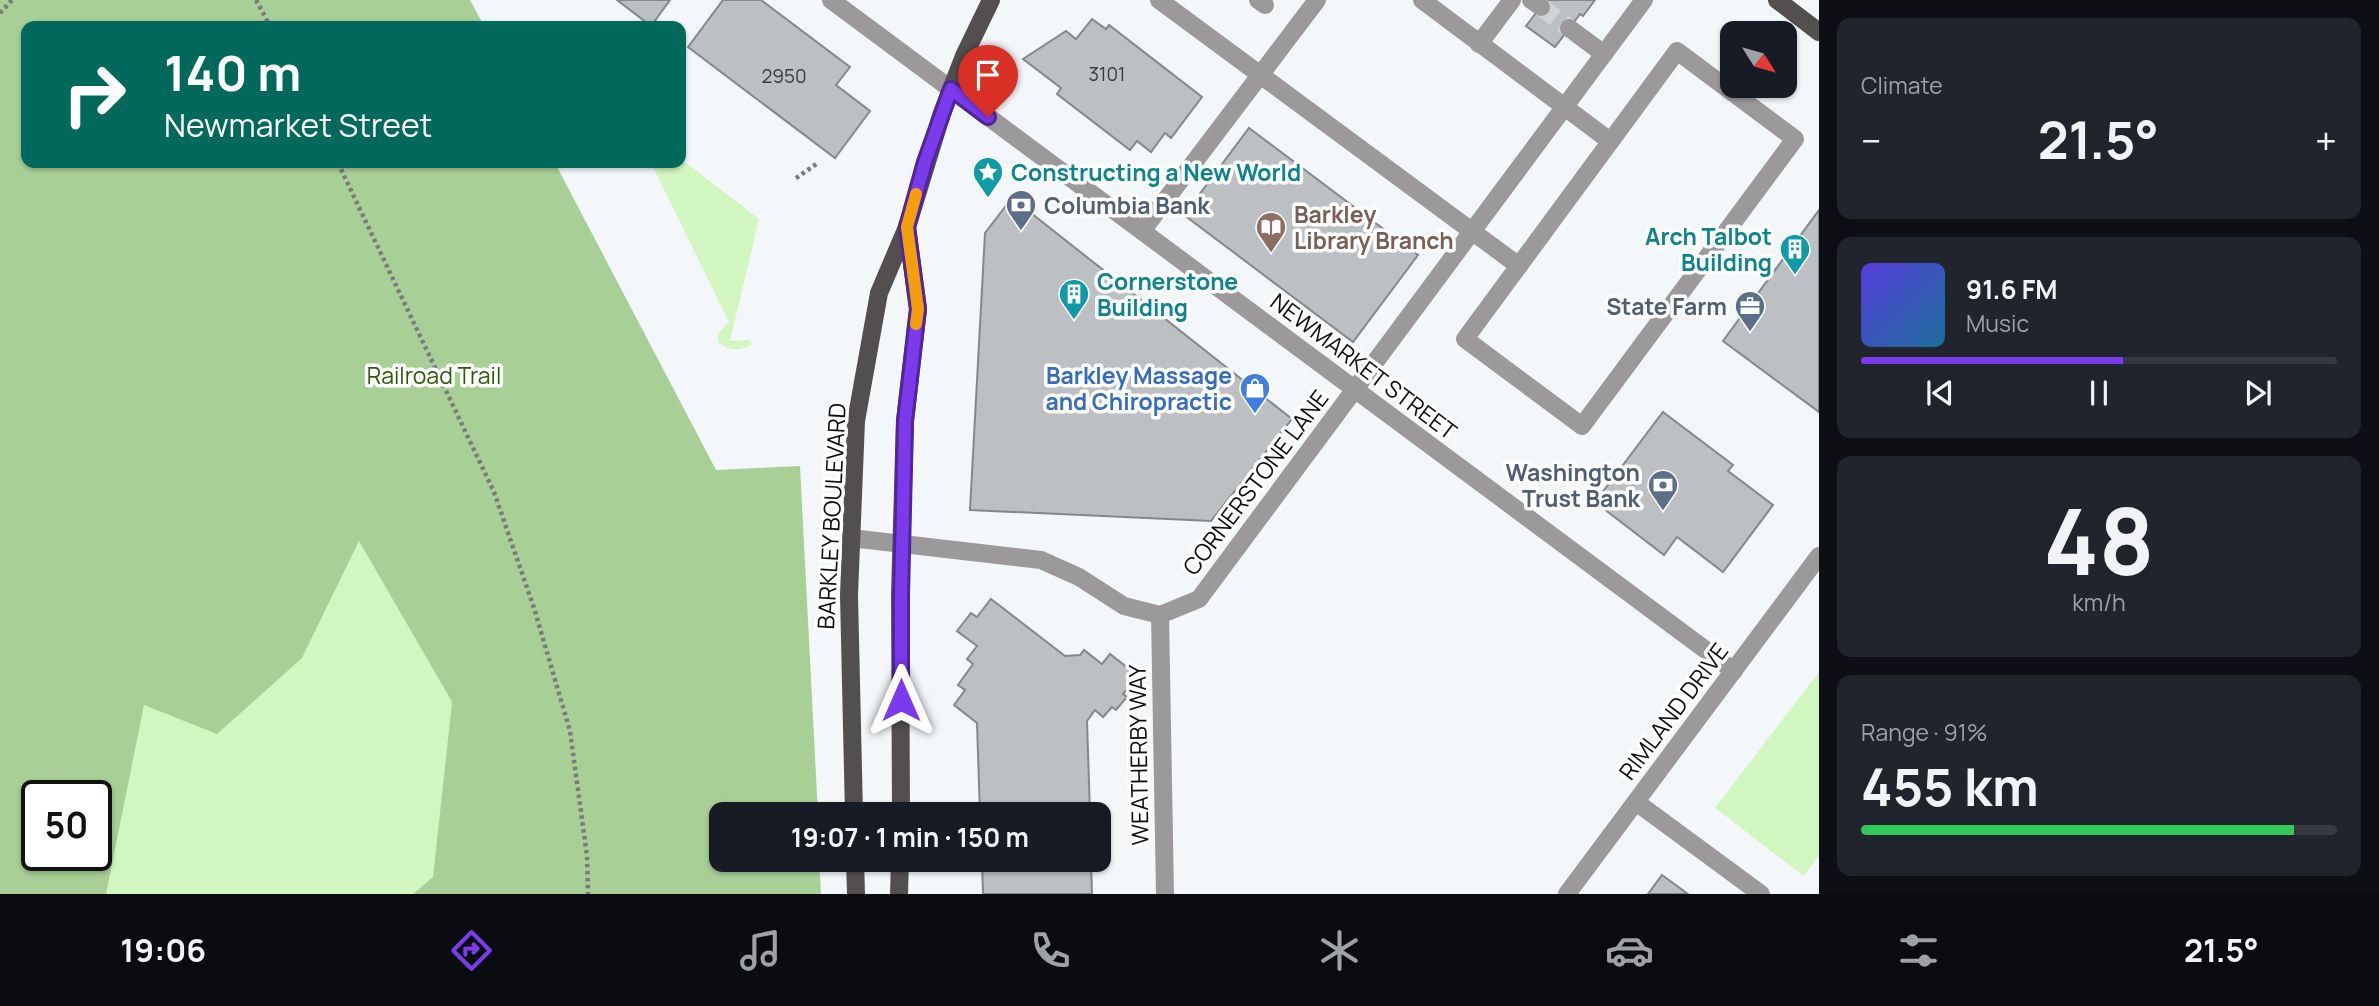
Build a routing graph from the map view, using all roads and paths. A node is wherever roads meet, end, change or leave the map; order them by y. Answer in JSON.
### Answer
{"nodes":[{"id":1,"x":12,"y":0,"type":"edge"},
{"id":2,"x":256,"y":0,"type":"edge"},
{"id":3,"x":831,"y":0,"type":"edge"},
{"id":4,"x":991,"y":0,"type":"edge"},
{"id":5,"x":1159,"y":0,"type":"edge"},
{"id":6,"x":1422,"y":0,"type":"edge"},
{"id":7,"x":1512,"y":0,"type":"edge"},
{"id":8,"x":1644,"y":0,"type":"edge"},
{"id":9,"x":1777,"y":0,"type":"edge"},
{"id":10,"x":1315,"y":1,"type":"edge"},
{"id":11,"x":0,"y":13,"type":"edge"},
{"id":12,"x":267,"y":21,"type":"edge"},
{"id":13,"x":1569,"y":29,"type":"tunnel mouth"},
{"id":14,"x":1819,"y":32,"type":"edge"},
{"id":15,"x":1479,"y":44,"type":"junction"},
{"id":16,"x":1604,"y":54,"type":"junction"},
{"id":17,"x":1260,"y":75,"type":"junction"},
{"id":18,"x":951,"y":89,"type":"junction"},
{"id":19,"x":1564,"y":107,"type":"junction"},
{"id":20,"x":1610,"y":141,"type":"junction"},
{"id":21,"x":818,"y":163,"type":"dead end"},
{"id":22,"x":340,"y":168,"type":"edge"},
{"id":23,"x":796,"y":178,"type":"dead end"},
{"id":24,"x":907,"y":227,"type":"junction"},
{"id":25,"x":1142,"y":231,"type":"junction"},
{"id":26,"x":1472,"y":231,"type":"junction"},
{"id":27,"x":1519,"y":265,"type":"junction"},
{"id":28,"x":1355,"y":389,"type":"junction"},
{"id":29,"x":851,"y":538,"type":"junction"},
{"id":30,"x":902,"y":542,"type":"junction"},
{"id":31,"x":1819,"y":556,"type":"edge"},
{"id":32,"x":1160,"y":615,"type":"junction"},
{"id":33,"x":1734,"y":671,"type":"junction"},
{"id":34,"x":855,"y":802,"type":"edge"},
{"id":35,"x":901,"y":802,"type":"edge"},
{"id":36,"x":1636,"y":802,"type":"junction"},
{"id":37,"x":855,"y":872,"type":"edge"},
{"id":38,"x":900,"y":872,"type":"edge"},
{"id":39,"x":588,"y":894,"type":"edge"},
{"id":40,"x":856,"y":894,"type":"edge"},
{"id":41,"x":899,"y":894,"type":"edge"},
{"id":42,"x":1165,"y":894,"type":"edge"},
{"id":43,"x":1567,"y":894,"type":"edge"},
{"id":44,"x":1761,"y":894,"type":"edge"}],
"edges":[{"from":1,"to":11,"type":"path"},
{"from":2,"to":12,"type":"path"},
{"from":3,"to":18,"type":"street","name":"NEWMARKET STREET"},
{"from":4,"to":18,"type":"main road","name":"BARKLEY BOULEVARD"},
{"from":5,"to":17,"type":"street"},
{"from":6,"to":15,"type":"street"},
{"from":7,"to":15,"type":"street"},
{"from":8,"to":16,"type":"street","name":"CORNERSTONE LANE"},
{"from":9,"to":14,"type":"main road"},
{"from":10,"to":17,"type":"street"},
{"from":13,"to":16,"type":"street"},
{"from":15,"to":19,"type":"street"},
{"from":16,"to":19,"type":"street","name":"CORNERSTONE LANE"},
{"from":17,"to":25,"type":"street"},
{"from":17,"to":26,"type":"street"},
{"from":18,"to":24,"type":"main road","name":"BARKLEY BOULEVARD"},
{"from":18,"to":25,"type":"street","name":"NEWMARKET STREET"},
{"from":19,"to":20,"type":"street"},
{"from":19,"to":26,"type":"street","name":"CORNERSTONE LANE"},
{"from":20,"to":27,"type":"street"},
{"from":20,"to":27,"type":"street"},
{"from":21,"to":23,"type":"path"},
{"from":22,"to":39,"type":"path"},
{"from":24,"to":29,"type":"main road","name":"BARKLEY BOULEVARD"},
{"from":24,"to":30,"type":"main road","name":"BARKLEY BOULEVARD"},
{"from":25,"to":28,"type":"street","name":"NEWMARKET STREET"},
{"from":26,"to":27,"type":"street"},
{"from":26,"to":28,"type":"street","name":"CORNERSTONE LANE"},
{"from":28,"to":32,"type":"street","name":"CORNERSTONE LANE"},
{"from":28,"to":33,"type":"street","name":"NEWMARKET STREET"},
{"from":29,"to":30,"type":"street"},
{"from":29,"to":34,"type":"main road","name":"BARKLEY BOULEVARD"},
{"from":30,"to":32,"type":"street"},
{"from":30,"to":35,"type":"main road","name":"BARKLEY BOULEVARD"},
{"from":31,"to":33,"type":"street","name":"RIMLAND DRIVE"},
{"from":32,"to":42,"type":"street","name":"WEATHERBY WAY"},
{"from":33,"to":36,"type":"street","name":"RIMLAND DRIVE"},
{"from":36,"to":43,"type":"street","name":"RIMLAND DRIVE"},
{"from":36,"to":44,"type":"street"},
{"from":37,"to":40,"type":"main road"},
{"from":38,"to":41,"type":"main road"}]}
